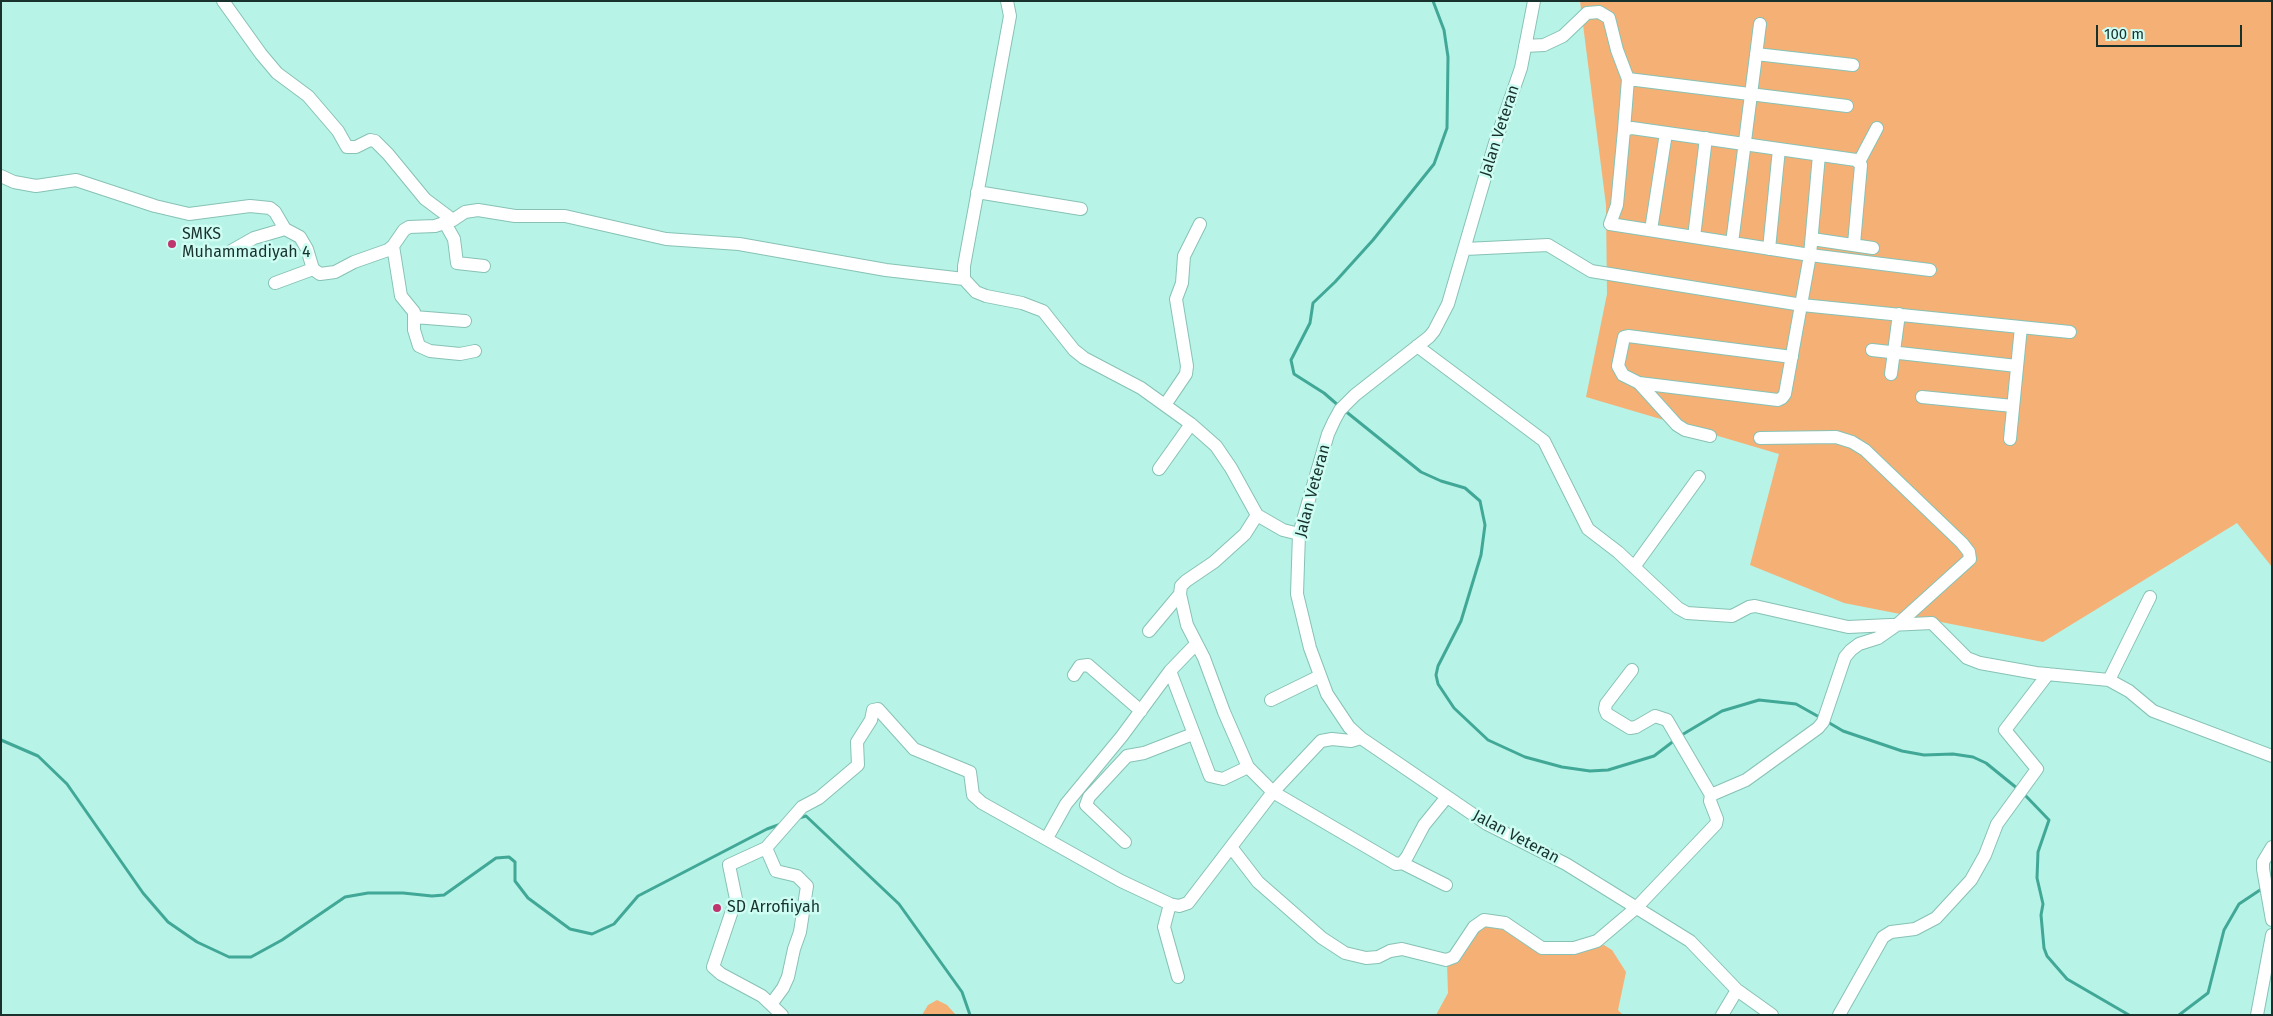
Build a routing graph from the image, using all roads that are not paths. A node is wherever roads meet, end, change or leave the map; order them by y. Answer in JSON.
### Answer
{"nodes":[{"id":1,"x":223,"y":1,"type":"edge"},
{"id":2,"x":1007,"y":1,"type":"edge"},
{"id":3,"x":1534,"y":1,"type":"edge"},
{"id":4,"x":1760,"y":24,"type":"dead end"},
{"id":5,"x":1526,"y":42,"type":"junction"},
{"id":6,"x":1756,"y":54,"type":"junction"},
{"id":7,"x":1854,"y":66,"type":"dead end"},
{"id":8,"x":1628,"y":79,"type":"junction"},
{"id":9,"x":1750,"y":94,"type":"junction"},
{"id":10,"x":1847,"y":106,"type":"dead end"},
{"id":11,"x":1877,"y":128,"type":"dead end"},
{"id":12,"x":1624,"y":130,"type":"junction"},
{"id":13,"x":1666,"y":133,"type":"junction"},
{"id":14,"x":1706,"y":138,"type":"junction"},
{"id":15,"x":1744,"y":144,"type":"junction"},
{"id":16,"x":1778,"y":149,"type":"junction"},
{"id":17,"x":1819,"y":155,"type":"junction"},
{"id":18,"x":1859,"y":162,"type":"junction"},
{"id":19,"x":1,"y":176,"type":"edge"},
{"id":20,"x":977,"y":192,"type":"junction"},
{"id":21,"x":1081,"y":208,"type":"dead end"},
{"id":22,"x":449,"y":222,"type":"junction"},
{"id":23,"x":1200,"y":224,"type":"dead end"},
{"id":24,"x":285,"y":229,"type":"junction"},
{"id":25,"x":1651,"y":230,"type":"junction"},
{"id":26,"x":1694,"y":237,"type":"junction"},
{"id":27,"x":1812,"y":239,"type":"junction"},
{"id":28,"x":1732,"y":243,"type":"junction"},
{"id":29,"x":1854,"y":244,"type":"junction"},
{"id":30,"x":393,"y":246,"type":"junction"},
{"id":31,"x":1769,"y":248,"type":"junction"},
{"id":32,"x":1873,"y":248,"type":"dead end"},
{"id":33,"x":1465,"y":249,"type":"junction"},
{"id":34,"x":231,"y":251,"type":"dead end"},
{"id":35,"x":1810,"y":255,"type":"junction"},
{"id":36,"x":484,"y":266,"type":"dead end"},
{"id":37,"x":313,"y":269,"type":"junction"},
{"id":38,"x":1930,"y":270,"type":"dead end"},
{"id":39,"x":964,"y":279,"type":"junction"},
{"id":40,"x":275,"y":283,"type":"dead end"},
{"id":41,"x":1802,"y":304,"type":"junction"},
{"id":42,"x":1899,"y":314,"type":"junction"},
{"id":43,"x":414,"y":316,"type":"junction"},
{"id":44,"x":465,"y":321,"type":"dead end"},
{"id":45,"x":2021,"y":327,"type":"junction"},
{"id":46,"x":2070,"y":332,"type":"dead end"},
{"id":47,"x":1417,"y":346,"type":"junction"},
{"id":48,"x":1872,"y":350,"type":"dead end"},
{"id":49,"x":475,"y":351,"type":"dead end"},
{"id":50,"x":1894,"y":352,"type":"junction"},
{"id":51,"x":1792,"y":357,"type":"junction"},
{"id":52,"x":2017,"y":366,"type":"junction"},
{"id":53,"x":1891,"y":374,"type":"dead end"},
{"id":54,"x":1639,"y":383,"type":"junction"},
{"id":55,"x":1922,"y":397,"type":"dead end"},
{"id":56,"x":1165,"y":405,"type":"junction"},
{"id":57,"x":2013,"y":406,"type":"junction"},
{"id":58,"x":1191,"y":424,"type":"junction"},
{"id":59,"x":1710,"y":436,"type":"dead end"},
{"id":60,"x":1760,"y":438,"type":"dead end"},
{"id":61,"x":2010,"y":439,"type":"dead end"},
{"id":62,"x":1159,"y":469,"type":"dead end"},
{"id":63,"x":1699,"y":477,"type":"dead end"},
{"id":64,"x":1257,"y":516,"type":"junction"},
{"id":65,"x":1299,"y":534,"type":"junction"},
{"id":66,"x":1634,"y":567,"type":"junction"},
{"id":67,"x":1180,"y":594,"type":"junction"},
{"id":68,"x":2150,"y":597,"type":"dead end"},
{"id":69,"x":1898,"y":624,"type":"junction"},
{"id":70,"x":1149,"y":631,"type":"dead end"},
{"id":71,"x":1196,"y":644,"type":"junction"},
{"id":72,"x":1632,"y":670,"type":"dead end"},
{"id":73,"x":1170,"y":671,"type":"junction"},
{"id":74,"x":2048,"y":674,"type":"junction"},
{"id":75,"x":1074,"y":675,"type":"dead end"},
{"id":76,"x":1320,"y":676,"type":"junction"},
{"id":77,"x":2109,"y":680,"type":"junction"},
{"id":78,"x":1271,"y":700,"type":"dead end"},
{"id":79,"x":1141,"y":712,"type":"junction"},
{"id":80,"x":1193,"y":734,"type":"junction"},
{"id":81,"x":1361,"y":738,"type":"junction"},
{"id":82,"x":2272,"y":756,"type":"edge"},
{"id":83,"x":1248,"y":767,"type":"junction"},
{"id":84,"x":1273,"y":792,"type":"junction"},
{"id":85,"x":1711,"y":794,"type":"junction"},
{"id":86,"x":1446,"y":798,"type":"junction"},
{"id":87,"x":1047,"y":838,"type":"junction"},
{"id":88,"x":1125,"y":842,"type":"dead end"},
{"id":89,"x":1231,"y":847,"type":"junction"},
{"id":90,"x":2272,"y":847,"type":"edge"},
{"id":91,"x":766,"y":848,"type":"junction"},
{"id":92,"x":1402,"y":863,"type":"junction"},
{"id":93,"x":1446,"y":885,"type":"dead end"},
{"id":94,"x":1170,"y":904,"type":"junction"},
{"id":95,"x":1636,"y":908,"type":"junction"},
{"id":96,"x":2272,"y":920,"type":"edge"},
{"id":97,"x":2272,"y":935,"type":"edge"},
{"id":98,"x":1178,"y":977,"type":"dead end"},
{"id":99,"x":1737,"y":990,"type":"junction"},
{"id":100,"x":772,"y":1003,"type":"junction"},
{"id":101,"x":782,"y":1015,"type":"edge"},
{"id":102,"x":1722,"y":1015,"type":"edge"},
{"id":103,"x":1772,"y":1015,"type":"edge"},
{"id":104,"x":1839,"y":1015,"type":"edge"},
{"id":105,"x":2257,"y":1015,"type":"edge"}],
"edges":[{"from":1,"to":22,"type":"street"},
{"from":2,"to":20,"type":"street"},
{"from":3,"to":5,"type":"street","name":"Jalan Veteran"},
{"from":4,"to":6,"type":"street"},
{"from":5,"to":8,"type":"street"},
{"from":5,"to":33,"type":"street","name":"Jalan Veteran"},
{"from":6,"to":7,"type":"street"},
{"from":6,"to":9,"type":"street"},
{"from":8,"to":9,"type":"street"},
{"from":8,"to":12,"type":"street"},
{"from":9,"to":10,"type":"street"},
{"from":9,"to":15,"type":"street"},
{"from":11,"to":18,"type":"street"},
{"from":12,"to":13,"type":"street"},
{"from":12,"to":25,"type":"street"},
{"from":13,"to":14,"type":"street"},
{"from":13,"to":25,"type":"street"},
{"from":14,"to":15,"type":"street"},
{"from":14,"to":26,"type":"street"},
{"from":15,"to":16,"type":"street"},
{"from":15,"to":28,"type":"street"},
{"from":16,"to":17,"type":"street"},
{"from":16,"to":31,"type":"street"},
{"from":17,"to":18,"type":"street"},
{"from":17,"to":27,"type":"street"},
{"from":18,"to":29,"type":"street"},
{"from":19,"to":24,"type":"street"},
{"from":20,"to":21,"type":"street"},
{"from":20,"to":39,"type":"street"},
{"from":22,"to":30,"type":"street"},
{"from":22,"to":36,"type":"street"},
{"from":22,"to":39,"type":"street"},
{"from":23,"to":56,"type":"street"},
{"from":24,"to":34,"type":"street"},
{"from":24,"to":37,"type":"street"},
{"from":25,"to":26,"type":"street"},
{"from":26,"to":28,"type":"street"},
{"from":27,"to":29,"type":"street"},
{"from":27,"to":35,"type":"street"},
{"from":28,"to":31,"type":"street"},
{"from":29,"to":32,"type":"street"},
{"from":30,"to":37,"type":"street"},
{"from":30,"to":43,"type":"street"},
{"from":31,"to":35,"type":"street"},
{"from":33,"to":41,"type":"street"},
{"from":33,"to":47,"type":"street","name":"Jalan Veteran"},
{"from":35,"to":38,"type":"street"},
{"from":35,"to":41,"type":"street"},
{"from":37,"to":40,"type":"street"},
{"from":39,"to":56,"type":"street"},
{"from":41,"to":42,"type":"street"},
{"from":41,"to":51,"type":"street"},
{"from":42,"to":45,"type":"street"},
{"from":42,"to":50,"type":"street"},
{"from":43,"to":44,"type":"street"},
{"from":43,"to":49,"type":"street"},
{"from":45,"to":46,"type":"street"},
{"from":45,"to":52,"type":"street"},
{"from":47,"to":65,"type":"street","name":"Jalan Veteran"},
{"from":47,"to":66,"type":"street"},
{"from":48,"to":50,"type":"street"},
{"from":50,"to":52,"type":"street"},
{"from":50,"to":53,"type":"street"},
{"from":51,"to":54,"type":"street"},
{"from":51,"to":54,"type":"street"},
{"from":52,"to":57,"type":"street"},
{"from":54,"to":59,"type":"street"},
{"from":55,"to":57,"type":"street"},
{"from":56,"to":58,"type":"street"},
{"from":57,"to":61,"type":"street"},
{"from":58,"to":62,"type":"street"},
{"from":58,"to":64,"type":"street"},
{"from":60,"to":69,"type":"street"},
{"from":63,"to":66,"type":"street"},
{"from":64,"to":65,"type":"street"},
{"from":64,"to":67,"type":"street"},
{"from":65,"to":76,"type":"street","name":"Jalan Veteran"},
{"from":66,"to":69,"type":"street"},
{"from":67,"to":70,"type":"street"},
{"from":67,"to":71,"type":"street"},
{"from":68,"to":77,"type":"street"},
{"from":69,"to":74,"type":"street"},
{"from":69,"to":85,"type":"street"},
{"from":71,"to":73,"type":"street"},
{"from":71,"to":83,"type":"street"},
{"from":72,"to":85,"type":"street"},
{"from":73,"to":79,"type":"street"},
{"from":73,"to":80,"type":"street"},
{"from":74,"to":77,"type":"street"},
{"from":74,"to":104,"type":"street"},
{"from":75,"to":79,"type":"street"},
{"from":76,"to":78,"type":"street"},
{"from":76,"to":81,"type":"street","name":"Jalan Veteran"},
{"from":77,"to":82,"type":"street"},
{"from":79,"to":87,"type":"street"},
{"from":80,"to":83,"type":"street"},
{"from":80,"to":88,"type":"street"},
{"from":81,"to":84,"type":"street"},
{"from":81,"to":86,"type":"street","name":"Jalan Veteran"},
{"from":83,"to":84,"type":"street"},
{"from":84,"to":89,"type":"street"},
{"from":84,"to":92,"type":"street"},
{"from":85,"to":95,"type":"street"},
{"from":86,"to":92,"type":"street"},
{"from":86,"to":95,"type":"street","name":"Jalan Veteran"},
{"from":87,"to":91,"type":"street"},
{"from":87,"to":94,"type":"street"},
{"from":89,"to":94,"type":"street"},
{"from":89,"to":95,"type":"street"},
{"from":90,"to":96,"type":"street"},
{"from":91,"to":100,"type":"street"},
{"from":91,"to":100,"type":"street"},
{"from":92,"to":93,"type":"street"},
{"from":94,"to":98,"type":"street"},
{"from":95,"to":99,"type":"street","name":"Jalan Veteran"},
{"from":97,"to":105,"type":"street"},
{"from":99,"to":102,"type":"street"},
{"from":99,"to":103,"type":"street","name":"Jalan Veteran"},
{"from":100,"to":101,"type":"street"}]}
